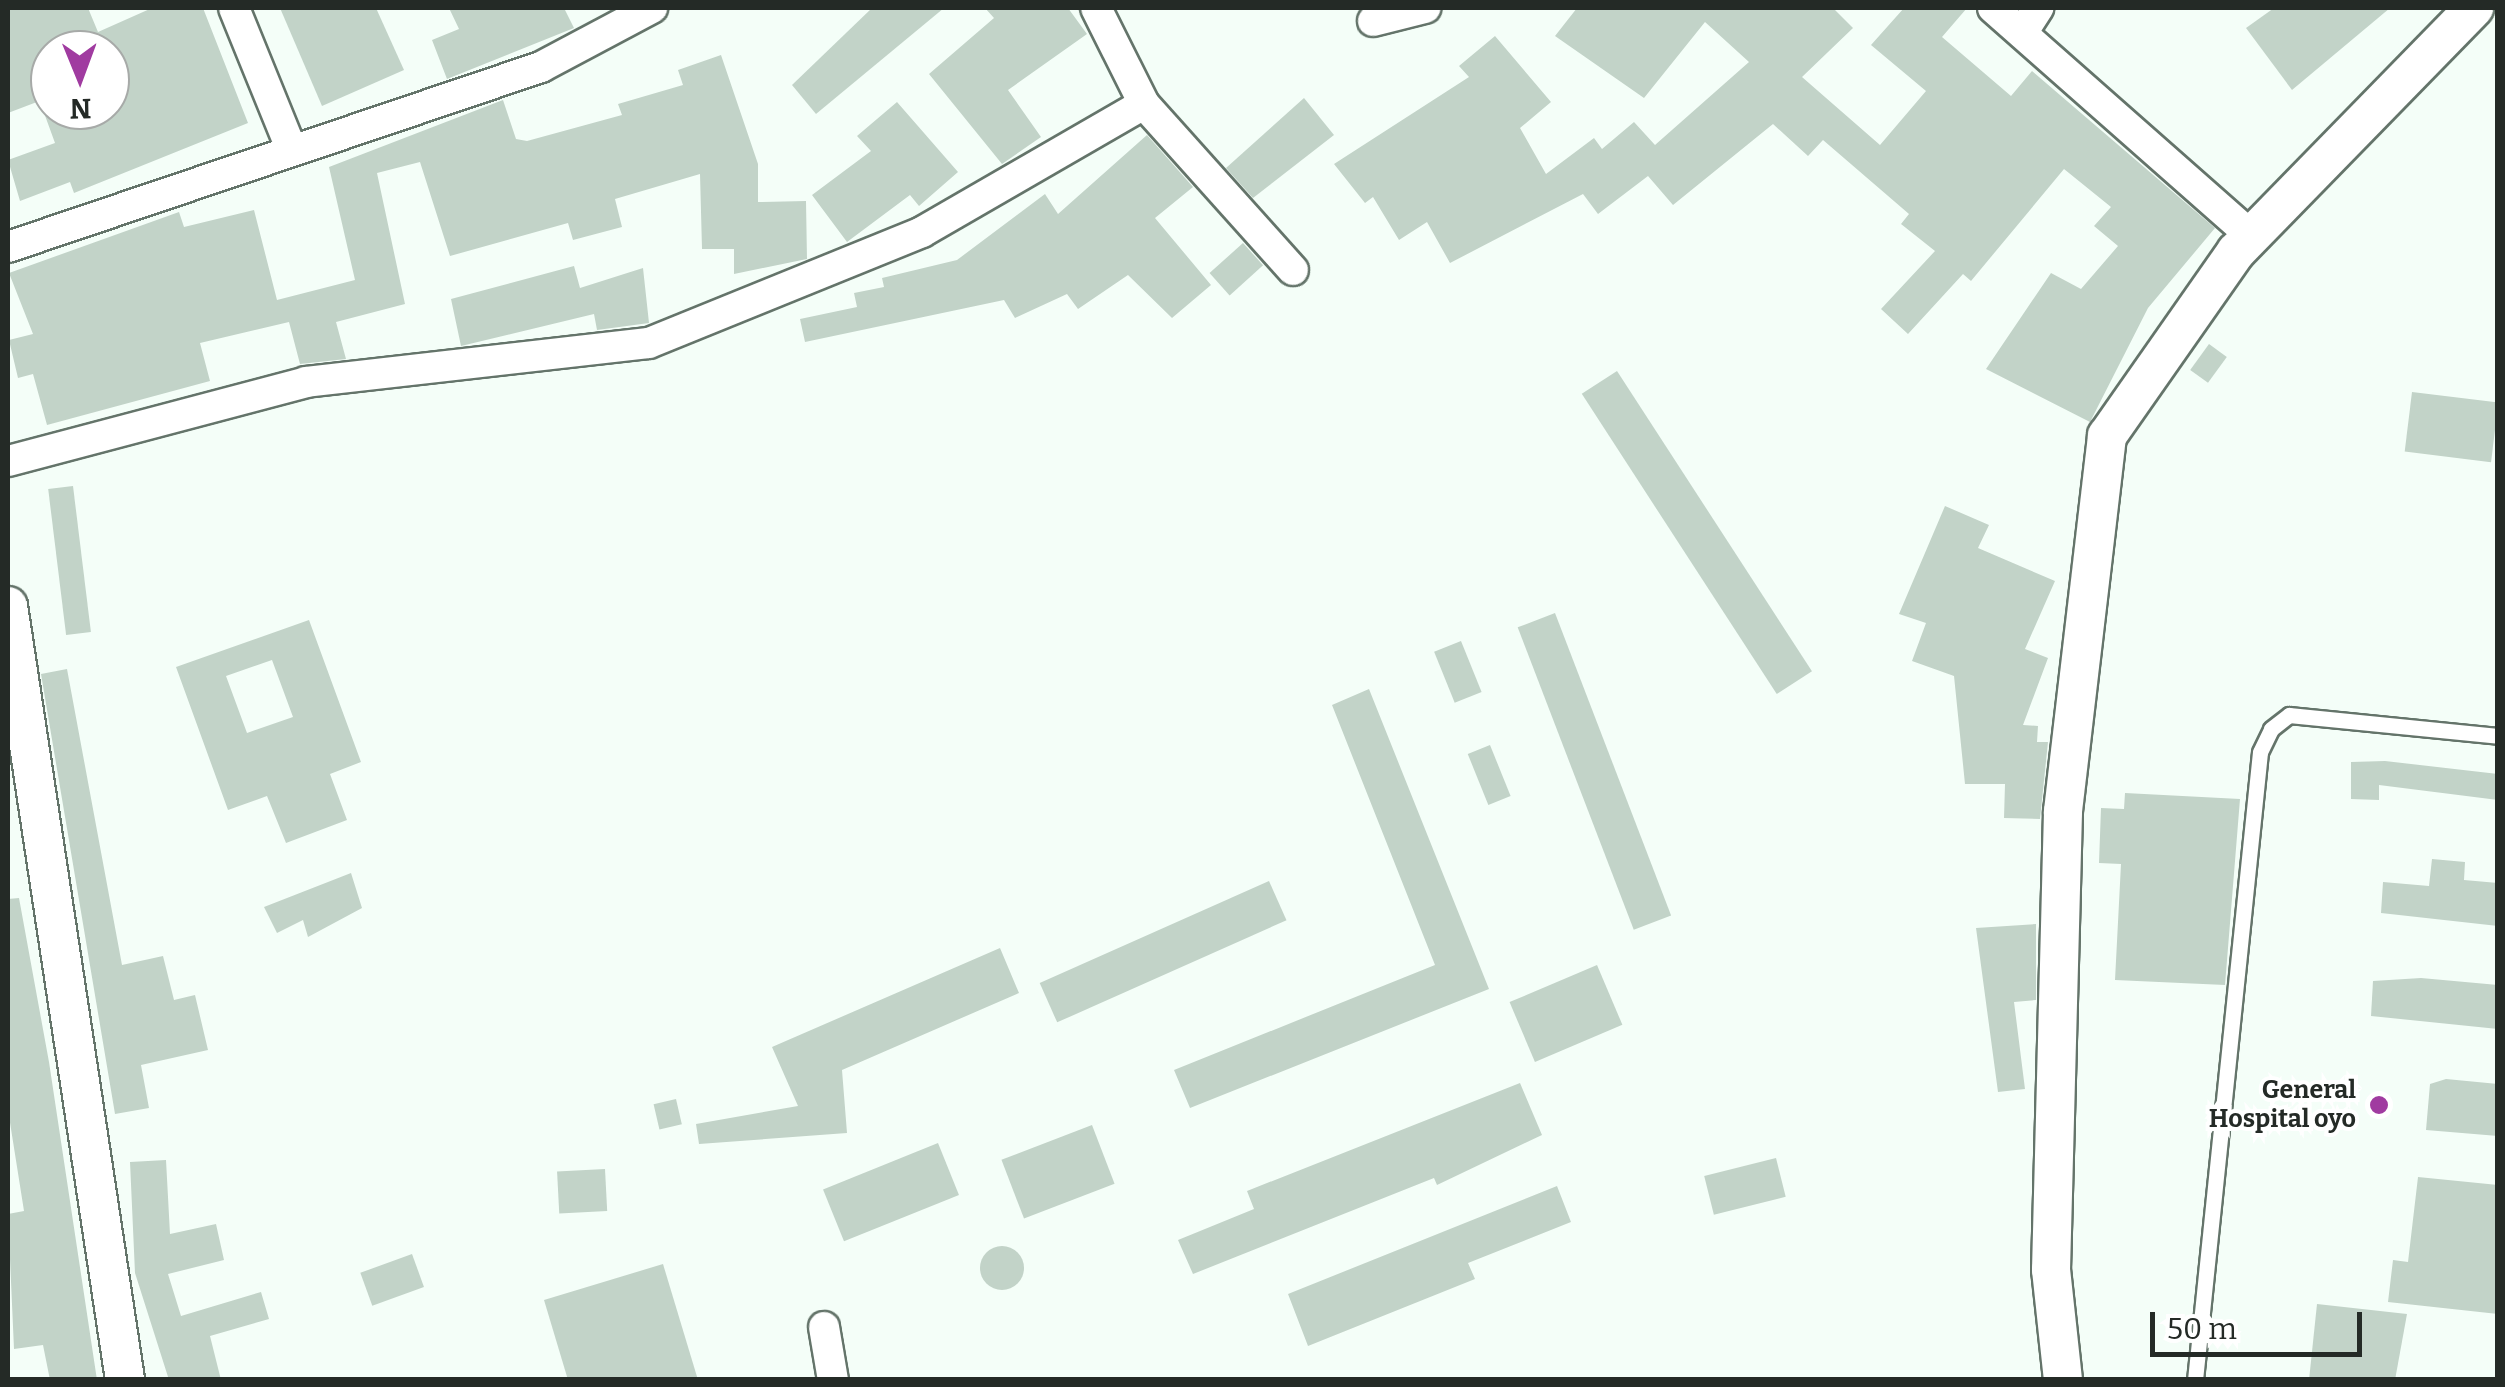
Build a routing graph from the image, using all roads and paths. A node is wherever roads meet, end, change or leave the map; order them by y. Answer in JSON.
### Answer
{"nodes":[{"id":1,"x":234,"y":8,"type":"edge"},
{"id":2,"x":652,"y":8,"type":"edge"},
{"id":3,"x":1096,"y":8,"type":"edge"},
{"id":4,"x":1425,"y":8,"type":"edge"},
{"id":5,"x":1992,"y":8,"type":"edge"},
{"id":6,"x":2474,"y":8,"type":"edge"},
{"id":7,"x":621,"y":16,"type":"edge"},
{"id":8,"x":2030,"y":20,"type":"edge"},
{"id":9,"x":1373,"y":21,"type":"dead end"},
{"id":10,"x":1144,"y":104,"type":"junction"},
{"id":11,"x":290,"y":146,"type":"junction"},
{"id":12,"x":2252,"y":236,"type":"junction"},
{"id":13,"x":8,"y":247,"type":"edge"},
{"id":14,"x":1293,"y":270,"type":"dead end"},
{"id":15,"x":8,"y":461,"type":"edge"},
{"id":16,"x":8,"y":606,"type":"edge"},
{"id":17,"x":2498,"y":736,"type":"edge"},
{"id":18,"x":17,"y":753,"type":"edge"},
{"id":19,"x":824,"y":1327,"type":"dead end"},
{"id":20,"x":125,"y":1380,"type":"edge"},
{"id":21,"x":834,"y":1380,"type":"edge"},
{"id":22,"x":2063,"y":1380,"type":"edge"},
{"id":23,"x":2195,"y":1380,"type":"edge"}],
"edges":[{"from":1,"to":11,"type":"street"},
{"from":2,"to":7,"type":"street"},
{"from":3,"to":10,"type":"street"},
{"from":4,"to":9,"type":"street"},
{"from":5,"to":8,"type":"street"},
{"from":6,"to":12,"type":"street"},
{"from":7,"to":11,"type":"street"},
{"from":8,"to":12,"type":"street"},
{"from":10,"to":14,"type":"street"},
{"from":10,"to":15,"type":"street"},
{"from":11,"to":13,"type":"street"},
{"from":12,"to":22,"type":"street"},
{"from":16,"to":18,"type":"street"},
{"from":17,"to":23,"type":"lane"},
{"from":18,"to":20,"type":"street"},
{"from":19,"to":21,"type":"street"}]}
